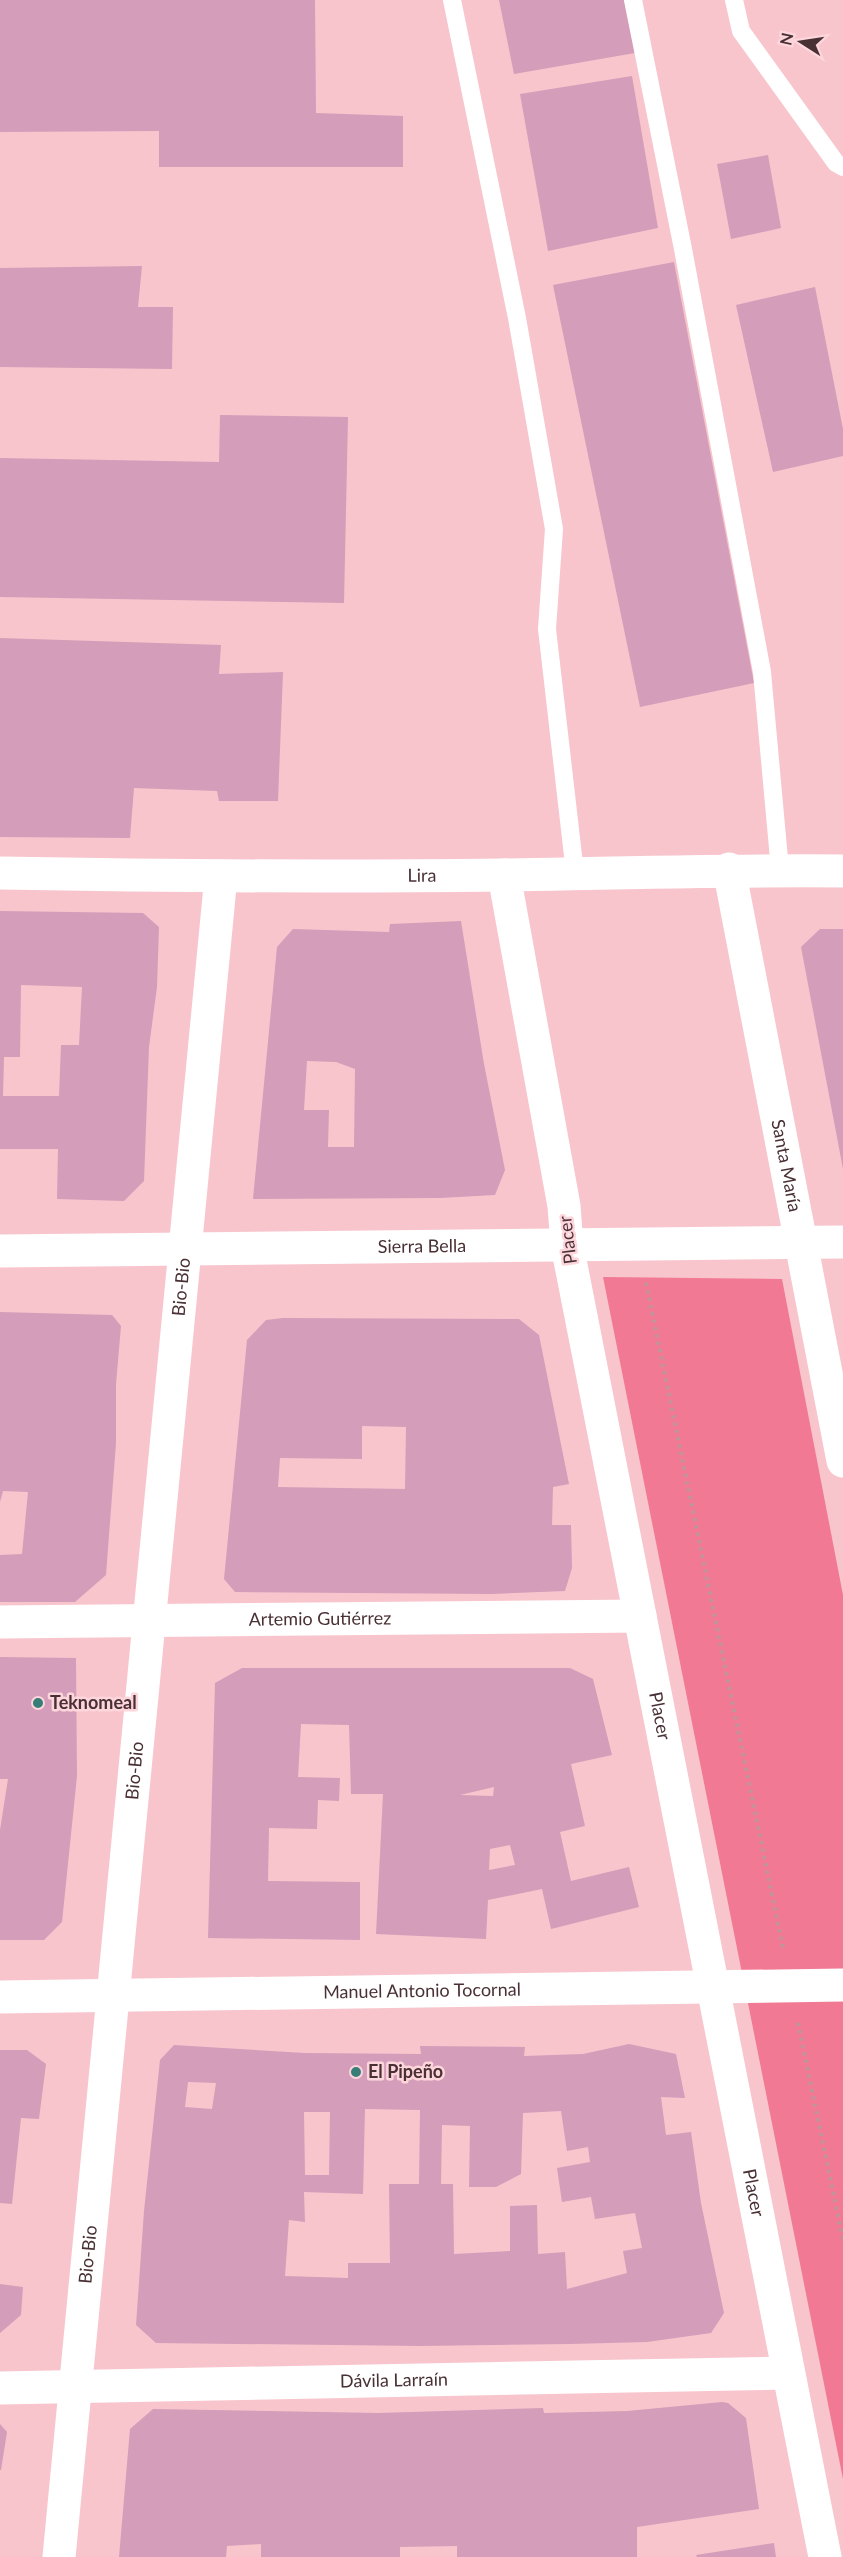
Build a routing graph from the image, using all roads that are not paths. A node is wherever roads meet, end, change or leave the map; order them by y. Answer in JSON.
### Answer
{"nodes":[{"id":1,"x":452,"y":0,"type":"edge"},
{"id":2,"x":633,"y":0,"type":"edge"},
{"id":3,"x":734,"y":0,"type":"edge"},
{"id":4,"x":843,"y":167,"type":"edge"},
{"id":5,"x":729,"y":869,"type":"junction"},
{"id":6,"x":780,"y":870,"type":"junction"},
{"id":7,"x":843,"y":871,"type":"edge"},
{"id":8,"x":0,"y":873,"type":"edge"},
{"id":9,"x":575,"y":873,"type":"junction"},
{"id":10,"x":504,"y":875,"type":"junction"},
{"id":11,"x":221,"y":876,"type":"junction"},
{"id":12,"x":843,"y":1242,"type":"edge"},
{"id":13,"x":801,"y":1243,"type":"junction"},
{"id":14,"x":567,"y":1245,"type":"junction"},
{"id":15,"x":185,"y":1250,"type":"junction"},
{"id":16,"x":0,"y":1251,"type":"edge"},
{"id":17,"x":843,"y":1461,"type":"edge"},
{"id":18,"x":640,"y":1616,"type":"junction"},
{"id":19,"x":150,"y":1619,"type":"junction"},
{"id":20,"x":0,"y":1622,"type":"edge"},
{"id":21,"x":843,"y":1985,"type":"edge"},
{"id":22,"x":713,"y":1987,"type":"junction"},
{"id":23,"x":114,"y":1996,"type":"junction"},
{"id":24,"x":0,"y":1997,"type":"edge"},
{"id":25,"x":788,"y":2373,"type":"junction"},
{"id":26,"x":0,"y":2388,"type":"edge"},
{"id":27,"x":76,"y":2388,"type":"junction"},
{"id":28,"x":60,"y":2557,"type":"edge"},
{"id":29,"x":825,"y":2557,"type":"edge"}],
"edges":[{"from":1,"to":9,"type":"lane"},
{"from":2,"to":6,"type":"lane"},
{"from":3,"to":4,"type":"lane"},
{"from":5,"to":6,"type":"street","name":"Lira"},
{"from":5,"to":9,"type":"street","name":"Lira"},
{"from":5,"to":13,"type":"street","name":"Santa María"},
{"from":6,"to":7,"type":"street","name":"Lira"},
{"from":8,"to":11,"type":"street","name":"Lira"},
{"from":9,"to":10,"type":"street","name":"Lira"},
{"from":10,"to":11,"type":"street","name":"Lira"},
{"from":10,"to":14,"type":"street","name":"Placer"},
{"from":11,"to":15,"type":"street","name":"Bio-Bio"},
{"from":12,"to":13,"type":"street","name":"Sierra Bella"},
{"from":13,"to":14,"type":"street","name":"Sierra Bella"},
{"from":13,"to":17,"type":"street","name":"Santa María"},
{"from":14,"to":15,"type":"street","name":"Sierra Bella"},
{"from":14,"to":18,"type":"street","name":"Placer"},
{"from":15,"to":16,"type":"street","name":"Sierra Bella"},
{"from":15,"to":19,"type":"street","name":"Bio-Bio"},
{"from":18,"to":19,"type":"street","name":"Artemio Gutiérrez"},
{"from":18,"to":22,"type":"street","name":"Placer"},
{"from":19,"to":20,"type":"street","name":"Artemio Gutiérrez"},
{"from":19,"to":23,"type":"street","name":"Bio-Bio"},
{"from":21,"to":22,"type":"street","name":"Manuel Antonio Tocornal"},
{"from":22,"to":23,"type":"street","name":"Manuel Antonio Tocornal"},
{"from":22,"to":25,"type":"street","name":"Placer"},
{"from":23,"to":24,"type":"street","name":"Manuel Antonio Tocornal"},
{"from":23,"to":27,"type":"street","name":"Bio-Bio"},
{"from":25,"to":27,"type":"street","name":"Dávila Larraín"},
{"from":25,"to":29,"type":"street","name":"Placer"},
{"from":26,"to":27,"type":"street","name":"Dávila Larraín"},
{"from":27,"to":28,"type":"street","name":"Bio-Bio"}]}
